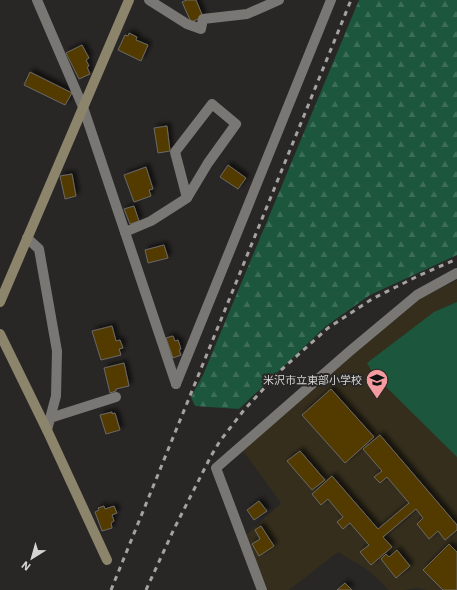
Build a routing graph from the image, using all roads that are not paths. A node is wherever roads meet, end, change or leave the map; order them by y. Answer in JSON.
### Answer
{"nodes":[{"id":1,"x":37,"y":0,"type":"edge"},
{"id":2,"x":129,"y":0,"type":"edge"},
{"id":3,"x":149,"y":0,"type":"edge"},
{"id":4,"x":279,"y":0,"type":"edge"},
{"id":5,"x":331,"y":0,"type":"edge"},
{"id":6,"x":84,"y":107,"type":"junction"},
{"id":7,"x":187,"y":198,"type":"junction"},
{"id":8,"x":126,"y":232,"type":"junction"},
{"id":9,"x":27,"y":238,"type":"junction"},
{"id":10,"x":457,"y":274,"type":"edge"},
{"id":11,"x":0,"y":302,"type":"edge"},
{"id":12,"x":0,"y":334,"type":"edge"},
{"id":13,"x":116,"y":397,"type":"dead end"},
{"id":14,"x":50,"y":418,"type":"junction"},
{"id":15,"x":48,"y":430,"type":"junction"},
{"id":16,"x":107,"y":560,"type":"dead end"},
{"id":17,"x":258,"y":589,"type":"edge"}],
"edges":[{"from":1,"to":6,"type":"street"},
{"from":2,"to":6,"type":"street"},
{"from":3,"to":4,"type":"street"},
{"from":5,"to":8,"type":"street"},
{"from":6,"to":8,"type":"street"},
{"from":6,"to":9,"type":"street"},
{"from":7,"to":7,"type":"street"},
{"from":7,"to":8,"type":"street"},
{"from":9,"to":11,"type":"street"},
{"from":9,"to":14,"type":"street"},
{"from":10,"to":17,"type":"street"},
{"from":12,"to":15,"type":"street"},
{"from":13,"to":14,"type":"street"},
{"from":14,"to":15,"type":"street"},
{"from":15,"to":16,"type":"street"}]}
